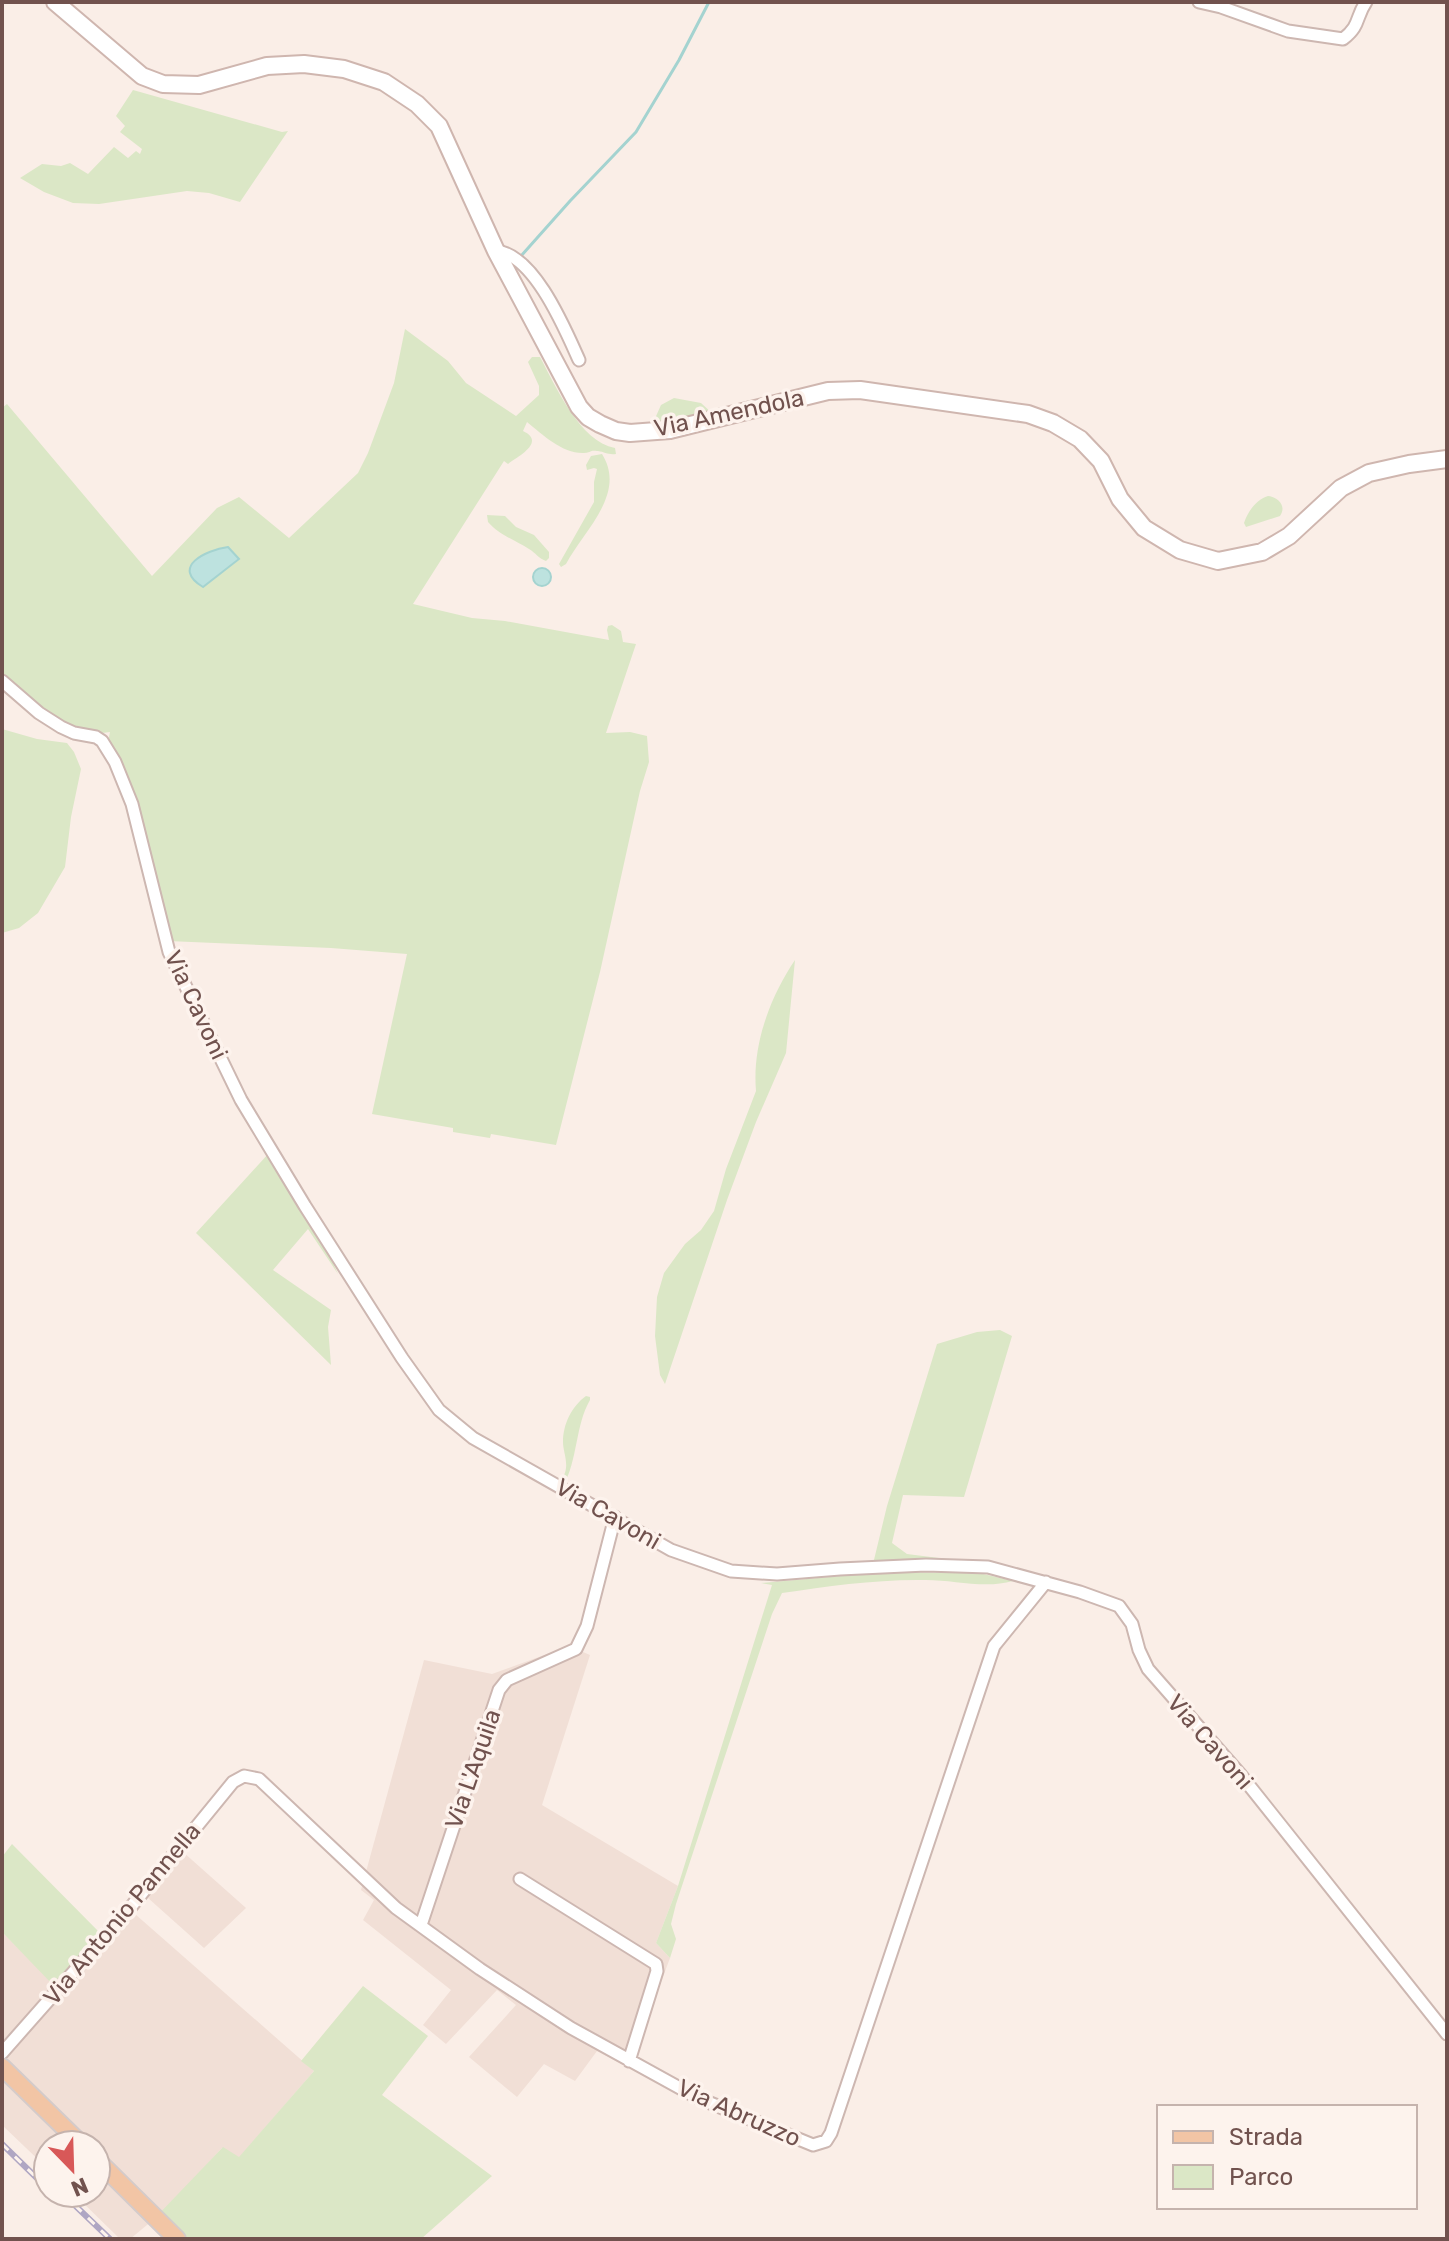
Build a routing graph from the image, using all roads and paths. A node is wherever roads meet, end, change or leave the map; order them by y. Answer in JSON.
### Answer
{"nodes":[{"id":1,"x":55,"y":2,"type":"edge"},
{"id":2,"x":1199,"y":2,"type":"edge"},
{"id":3,"x":1366,"y":2,"type":"edge"},
{"id":4,"x":496,"y":251,"type":"junction"},
{"id":5,"x":579,"y":360,"type":"dead end"},
{"id":6,"x":1447,"y":459,"type":"edge"},
{"id":7,"x":2,"y":681,"type":"edge"},
{"id":8,"x":615,"y":1517,"type":"junction"},
{"id":9,"x":1046,"y":1582,"type":"junction"},
{"id":10,"x":244,"y":1776,"type":"joint"},
{"id":11,"x":520,"y":1879,"type":"dead end"},
{"id":12,"x":421,"y":1925,"type":"junction"},
{"id":13,"x":1447,"y":2034,"type":"edge"},
{"id":14,"x":2,"y":2053,"type":"edge"},
{"id":15,"x":629,"y":2061,"type":"junction"},
{"id":16,"x":2,"y":2067,"type":"edge"},
{"id":17,"x":66,"y":2129,"type":"edge"},
{"id":18,"x":112,"y":2175,"type":"edge"},
{"id":19,"x":177,"y":2239,"type":"edge"}],
"edges":[{"from":1,"to":4,"type":"main road","name":"Via Amendola"},
{"from":2,"to":3,"type":"street"},
{"from":4,"to":5,"type":"street"},
{"from":4,"to":6,"type":"main road","name":"Via Amendola"},
{"from":7,"to":8,"type":"street","name":"Via Cavoni"},
{"from":8,"to":9,"type":"street","name":"Via Cavoni"},
{"from":8,"to":12,"type":"street","name":"Via L'Aquila"},
{"from":9,"to":13,"type":"street","name":"Via Cavoni"},
{"from":9,"to":15,"type":"street","name":"Via Abruzzo"},
{"from":10,"to":12,"type":"street","name":"Via Abruzzo"},
{"from":10,"to":14,"type":"street","name":"Via Antonio Pannella"},
{"from":11,"to":15,"type":"street"},
{"from":12,"to":15,"type":"street","name":"Via Abruzzo"},
{"from":16,"to":17,"type":"main road"},
{"from":18,"to":19,"type":"main road"}]}
